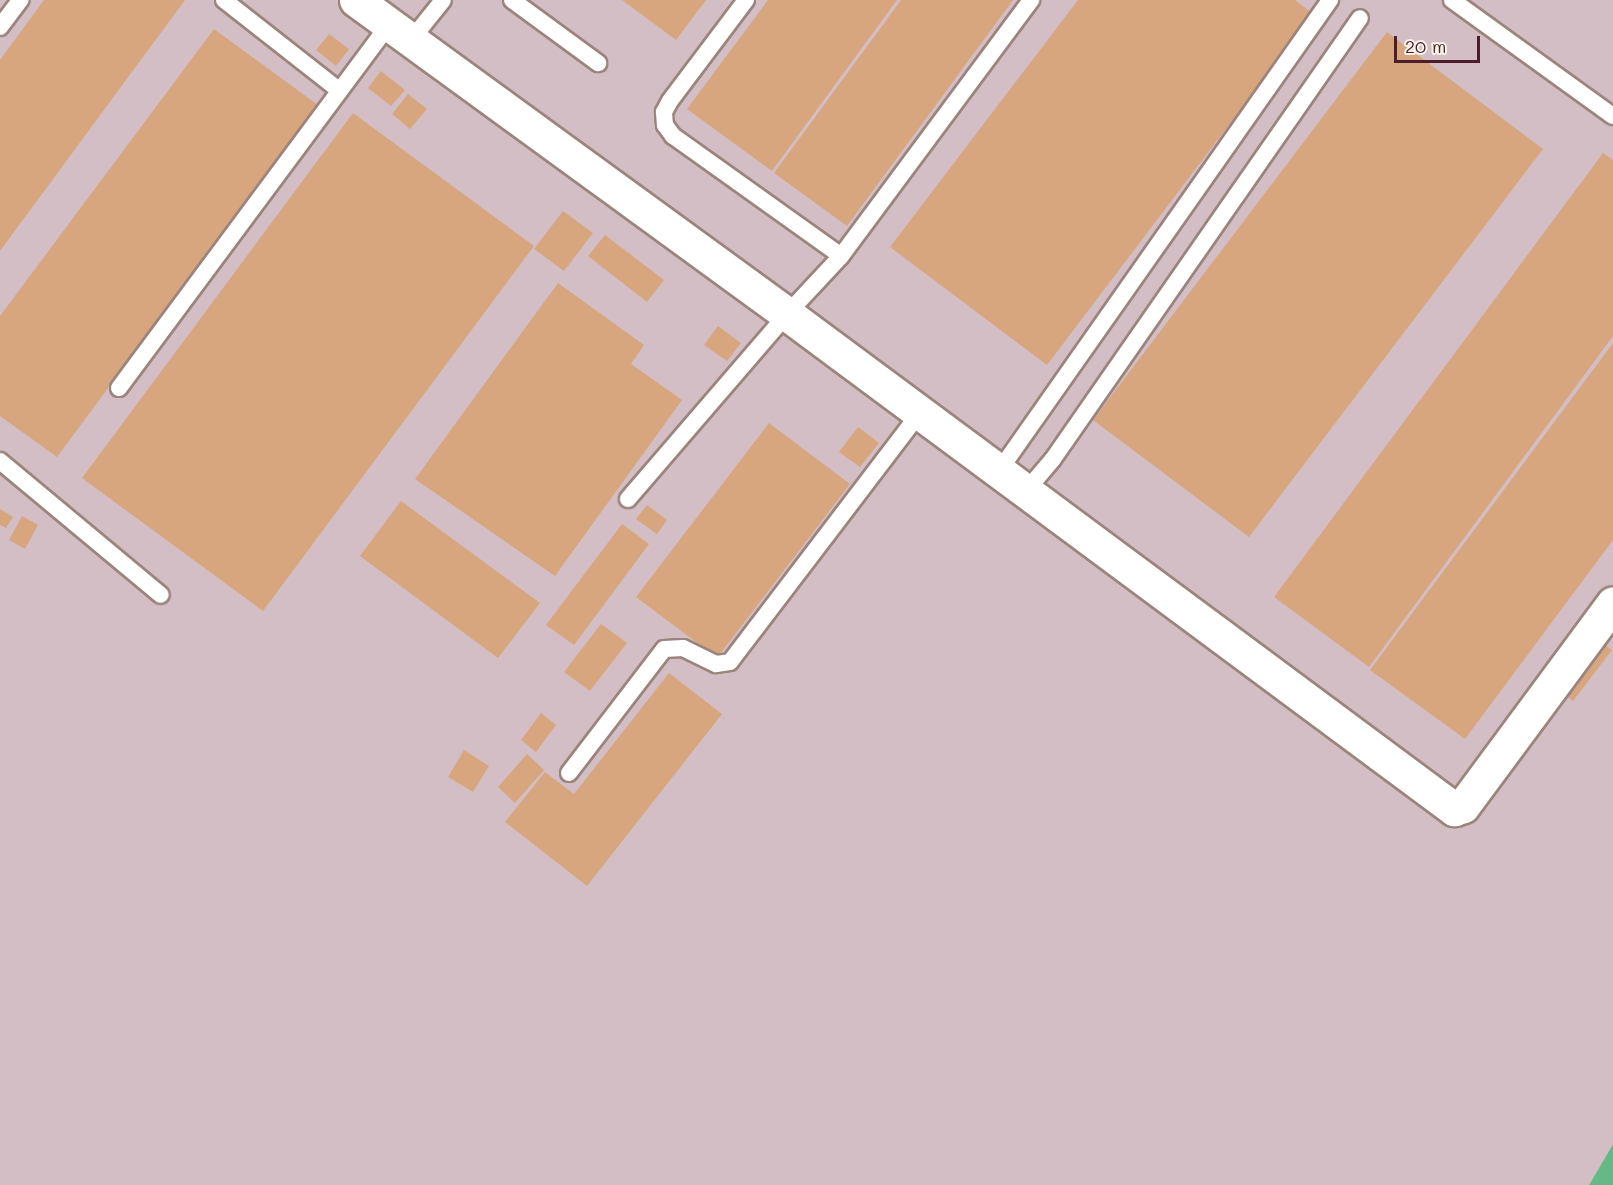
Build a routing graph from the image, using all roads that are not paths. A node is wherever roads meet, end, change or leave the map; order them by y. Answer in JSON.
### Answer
{"nodes":[{"id":1,"x":20,"y":0,"type":"edge"},
{"id":2,"x":224,"y":0,"type":"edge"},
{"id":3,"x":356,"y":0,"type":"edge"},
{"id":4,"x":443,"y":0,"type":"edge"},
{"id":5,"x":512,"y":0,"type":"edge"},
{"id":6,"x":746,"y":0,"type":"edge"},
{"id":7,"x":1031,"y":0,"type":"edge"},
{"id":8,"x":1330,"y":0,"type":"edge"},
{"id":9,"x":1452,"y":0,"type":"edge"},
{"id":10,"x":1360,"y":18,"type":"dead end"},
{"id":11,"x":0,"y":27,"type":"edge"},
{"id":12,"x":400,"y":32,"type":"junction"},
{"id":13,"x":598,"y":63,"type":"dead end"},
{"id":14,"x":340,"y":91,"type":"junction"},
{"id":15,"x":1613,"y":116,"type":"edge"},
{"id":16,"x":841,"y":256,"type":"junction"},
{"id":17,"x":787,"y":314,"type":"junction"},
{"id":18,"x":119,"y":388,"type":"dead end"},
{"id":19,"x":920,"y":413,"type":"junction"},
{"id":20,"x":0,"y":461,"type":"edge"},
{"id":21,"x":999,"y":471,"type":"junction"},
{"id":22,"x":1025,"y":492,"type":"junction"},
{"id":23,"x":628,"y":499,"type":"dead end"},
{"id":24,"x":161,"y":595,"type":"dead end"},
{"id":25,"x":1613,"y":603,"type":"edge"},
{"id":26,"x":569,"y":773,"type":"dead end"}],
"edges":[{"from":1,"to":11,"type":"lane"},
{"from":2,"to":14,"type":"lane"},
{"from":3,"to":12,"type":"street"},
{"from":4,"to":12,"type":"lane"},
{"from":5,"to":13,"type":"lane"},
{"from":6,"to":16,"type":"lane"},
{"from":7,"to":16,"type":"lane"},
{"from":8,"to":21,"type":"lane"},
{"from":9,"to":15,"type":"lane"},
{"from":10,"to":22,"type":"lane"},
{"from":12,"to":14,"type":"lane"},
{"from":12,"to":17,"type":"street"},
{"from":14,"to":18,"type":"lane"},
{"from":16,"to":17,"type":"lane"},
{"from":17,"to":19,"type":"street"},
{"from":17,"to":23,"type":"lane"},
{"from":19,"to":21,"type":"street"},
{"from":19,"to":26,"type":"lane"},
{"from":20,"to":24,"type":"lane"},
{"from":21,"to":22,"type":"street"},
{"from":22,"to":25,"type":"street"}]}
